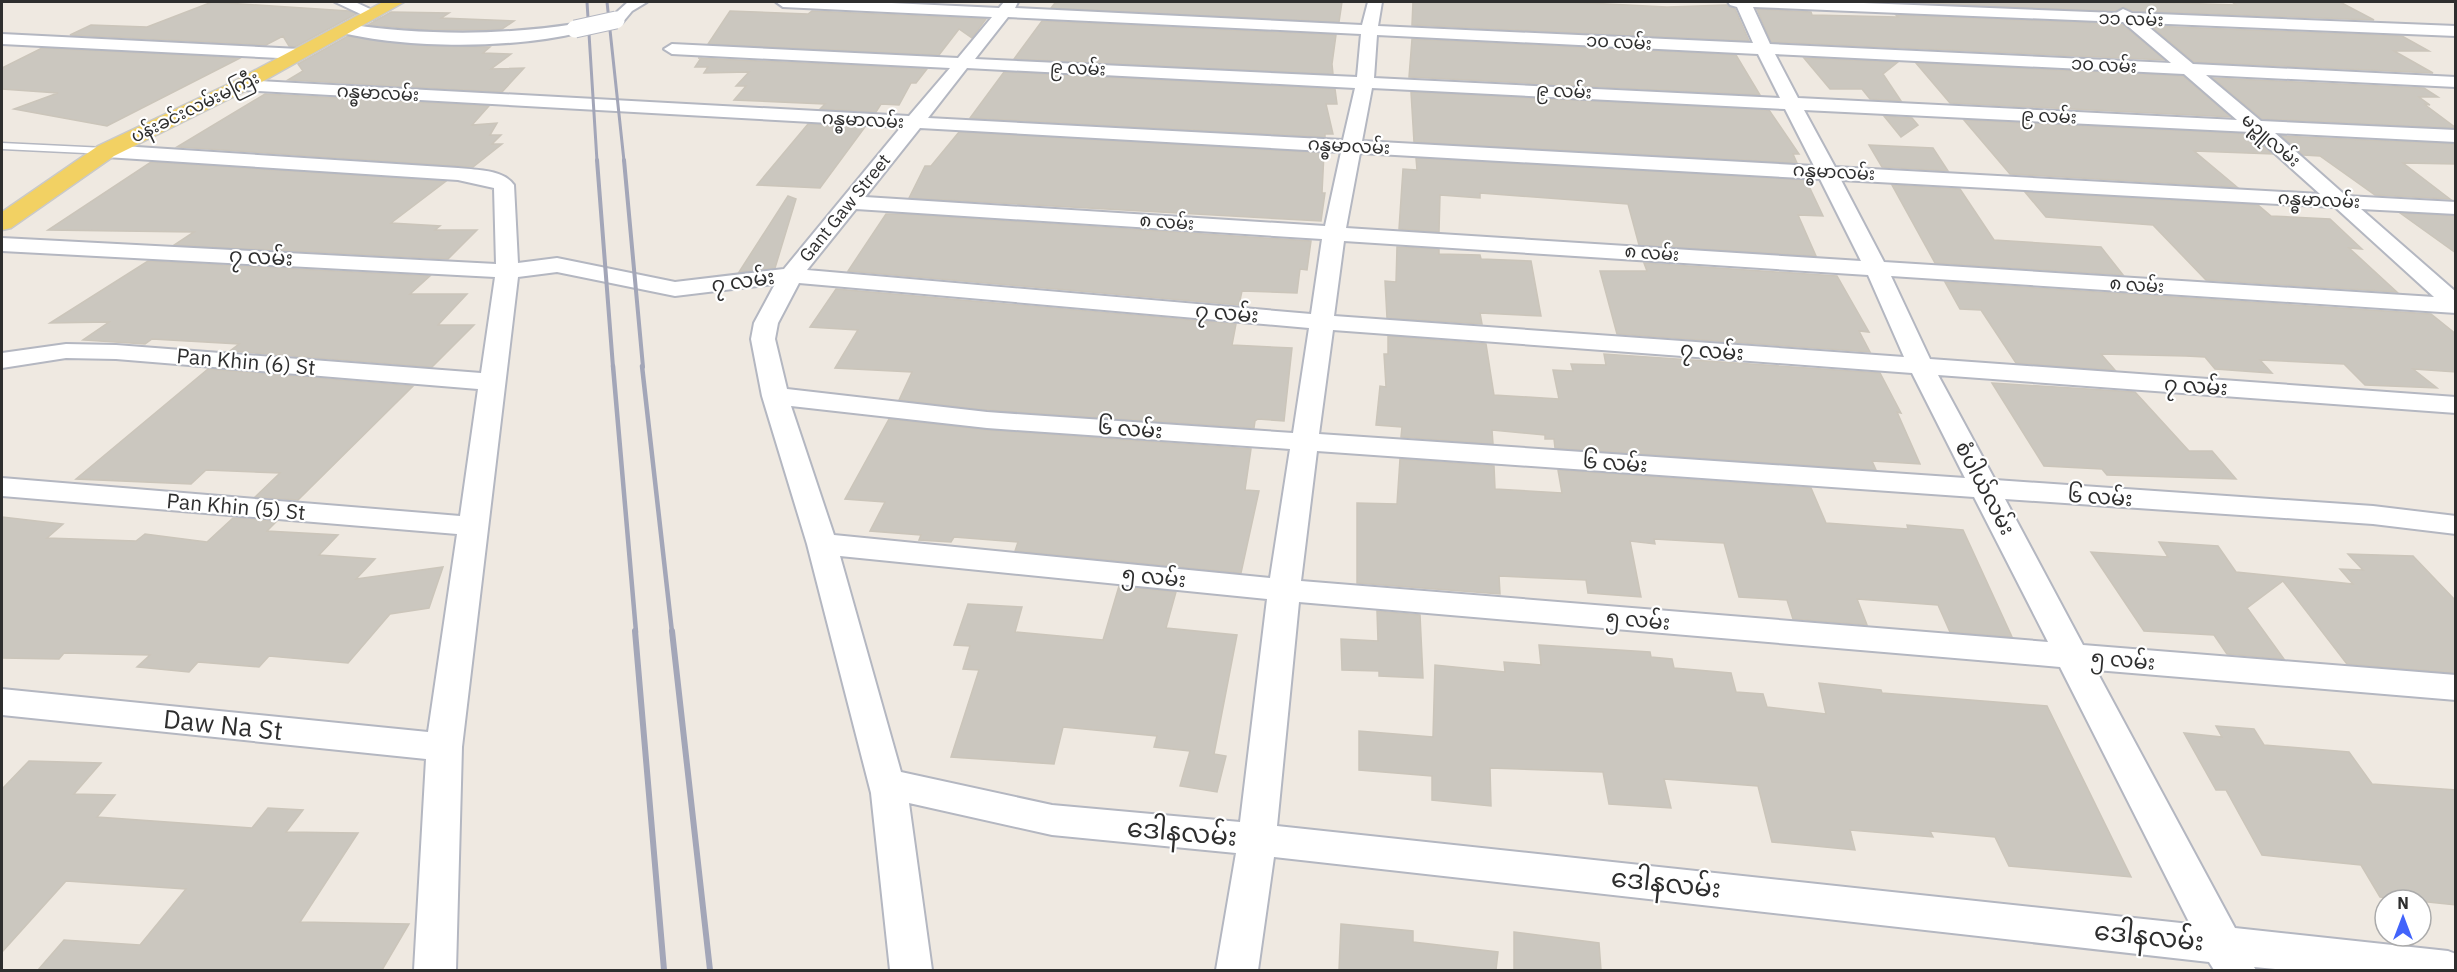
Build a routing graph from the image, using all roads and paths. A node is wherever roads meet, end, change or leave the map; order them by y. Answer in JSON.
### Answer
{"nodes":[{"id":1,"x":343,"y":2,"type":"edge"},
{"id":2,"x":395,"y":2,"type":"edge"},
{"id":3,"x":639,"y":2,"type":"edge"},
{"id":4,"x":783,"y":2,"type":"edge"},
{"id":5,"x":1375,"y":2,"type":"edge"},
{"id":6,"x":1734,"y":2,"type":"edge"},
{"id":7,"x":1743,"y":2,"type":"edge"},
{"id":8,"x":2110,"y":2,"type":"edge"},
{"id":9,"x":1007,"y":7,"type":"edge"},
{"id":10,"x":373,"y":14,"type":"junction"},
{"id":11,"x":2129,"y":20,"type":"junction"},
{"id":12,"x":345,"y":29,"type":"junction"},
{"id":13,"x":1369,"y":30,"type":"junction"},
{"id":14,"x":2456,"y":31,"type":"edge"},
{"id":15,"x":2,"y":39,"type":"edge"},
{"id":16,"x":672,"y":49,"type":"dead end"},
{"id":17,"x":1764,"y":49,"type":"junction"},
{"id":18,"x":299,"y":54,"type":"junction"},
{"id":19,"x":961,"y":63,"type":"junction"},
{"id":20,"x":2186,"y":68,"type":"junction"},
{"id":21,"x":1365,"y":81,"type":"junction"},
{"id":22,"x":2456,"y":82,"type":"edge"},
{"id":23,"x":242,"y":85,"type":"junction"},
{"id":24,"x":1793,"y":103,"type":"junction"},
{"id":25,"x":917,"y":122,"type":"junction"},
{"id":26,"x":2256,"y":126,"type":"junction"},
{"id":27,"x":2456,"y":136,"type":"edge"},
{"id":28,"x":2,"y":146,"type":"edge"},
{"id":29,"x":1353,"y":147,"type":"junction"},
{"id":30,"x":106,"y":151,"type":"junction"},
{"id":31,"x":1829,"y":172,"type":"junction"},
{"id":32,"x":848,"y":202,"type":"junction"},
{"id":33,"x":2340,"y":202,"type":"junction"},
{"id":34,"x":2456,"y":208,"type":"edge"},
{"id":35,"x":2,"y":223,"type":"edge"},
{"id":36,"x":1334,"y":233,"type":"junction"},
{"id":37,"x":2,"y":244,"type":"edge"},
{"id":38,"x":1876,"y":268,"type":"junction"},
{"id":39,"x":507,"y":271,"type":"junction"},
{"id":40,"x":791,"y":275,"type":"junction"},
{"id":41,"x":2456,"y":305,"type":"edge"},
{"id":42,"x":1323,"y":321,"type":"junction"},
{"id":43,"x":2,"y":360,"type":"edge"},
{"id":44,"x":1921,"y":366,"type":"junction"},
{"id":45,"x":491,"y":382,"type":"junction"},
{"id":46,"x":775,"y":396,"type":"junction"},
{"id":47,"x":2456,"y":405,"type":"edge"},
{"id":48,"x":1306,"y":440,"type":"junction"},
{"id":49,"x":2,"y":487,"type":"edge"},
{"id":50,"x":1986,"y":490,"type":"junction"},
{"id":51,"x":2456,"y":525,"type":"edge"},
{"id":52,"x":471,"y":526,"type":"junction"},
{"id":53,"x":822,"y":544,"type":"junction"},
{"id":54,"x":1284,"y":590,"type":"junction"},
{"id":55,"x":2072,"y":656,"type":"junction"},
{"id":56,"x":2456,"y":688,"type":"edge"},
{"id":57,"x":2,"y":702,"type":"edge"},
{"id":58,"x":444,"y":747,"type":"junction"},
{"id":59,"x":886,"y":783,"type":"junction"},
{"id":60,"x":1257,"y":838,"type":"junction"},
{"id":61,"x":2228,"y":957,"type":"edge"},
{"id":62,"x":435,"y":970,"type":"edge"},
{"id":63,"x":911,"y":970,"type":"edge"},
{"id":64,"x":1237,"y":970,"type":"edge"},
{"id":65,"x":2448,"y":970,"type":"edge"}],
"edges":[{"from":1,"to":10,"type":"street"},
{"from":2,"to":10,"type":"main road","name":"ပန်းခင်းလမ်းမကြီး"},
{"from":3,"to":12,"type":"street","bridge":true},
{"from":4,"to":9,"type":"street","name":"၁၀ လမ်း"},
{"from":5,"to":13,"type":"street"},
{"from":6,"to":7,"type":"street","name":"၁၁ လမ်း"},
{"from":7,"to":11,"type":"street","name":"၁၁ လမ်း"},
{"from":7,"to":17,"type":"street","name":"စံပါယ်လမ်း"},
{"from":8,"to":11,"type":"street","name":"မဉ္ဇူလမ်း"},
{"from":9,"to":13,"type":"street","name":"၁၀ လမ်း"},
{"from":9,"to":19,"type":"street","name":"Gant Gaw Street"},
{"from":10,"to":12,"type":"main road","name":"ပန်းခင်းလမ်းမကြီး"},
{"from":11,"to":14,"type":"street","name":"၁၁ လမ်း"},
{"from":11,"to":20,"type":"street","name":"မဉ္ဇူလမ်း"},
{"from":12,"to":18,"type":"main road","name":"ပန်းခင်းလမ်းမကြီး"},
{"from":13,"to":17,"type":"street","name":"၁၀ လမ်း"},
{"from":13,"to":21,"type":"street"},
{"from":15,"to":18,"type":"street"},
{"from":16,"to":19,"type":"street","name":"၉ လမ်း"},
{"from":17,"to":20,"type":"street","name":"၁၀ လမ်း"},
{"from":17,"to":24,"type":"street","name":"စံပါယ်လမ်း"},
{"from":18,"to":23,"type":"main road","name":"ပန်းခင်းလမ်းမကြီး"},
{"from":19,"to":21,"type":"street","name":"၉ လမ်း"},
{"from":19,"to":25,"type":"street","name":"Gant Gaw Street"},
{"from":20,"to":22,"type":"street","name":"၁၀ လမ်း"},
{"from":20,"to":26,"type":"street","name":"မဉ္ဇူလမ်း"},
{"from":21,"to":24,"type":"street","name":"၉ လမ်း"},
{"from":21,"to":29,"type":"street"},
{"from":23,"to":25,"type":"street","name":"ဂန္ဓမာလမ်း"},
{"from":23,"to":30,"type":"main road","name":"ပန်းခင်းလမ်းမကြီး"},
{"from":24,"to":26,"type":"street","name":"၉ လမ်း"},
{"from":24,"to":31,"type":"street","name":"စံပါယ်လမ်း"},
{"from":25,"to":29,"type":"street","name":"ဂန္ဓမာလမ်း"},
{"from":25,"to":32,"type":"street","name":"Gant Gaw Street"},
{"from":26,"to":27,"type":"street","name":"၉ လမ်း"},
{"from":26,"to":33,"type":"street","name":"မဉ္ဇူလမ်း"},
{"from":28,"to":30,"type":"lane"},
{"from":29,"to":31,"type":"street","name":"ဂန္ဓမာလမ်း"},
{"from":29,"to":36,"type":"street"},
{"from":30,"to":35,"type":"main road","name":"ပန်းခင်းလမ်းမကြီး"},
{"from":30,"to":39,"type":"street"},
{"from":31,"to":33,"type":"street","name":"ဂန္ဓမာလမ်း"},
{"from":31,"to":38,"type":"street","name":"စံပါယ်လမ်း"},
{"from":32,"to":36,"type":"street","name":"၈ လမ်း"},
{"from":32,"to":40,"type":"street","name":"Gant Gaw Street"},
{"from":33,"to":34,"type":"street","name":"ဂန္ဓမာလမ်း"},
{"from":33,"to":41,"type":"street","name":"မဉ္ဇူလမ်း"},
{"from":36,"to":38,"type":"street","name":"၈ လမ်း"},
{"from":36,"to":42,"type":"street"},
{"from":37,"to":39,"type":"street","name":"၇ လမ်း"},
{"from":38,"to":41,"type":"street","name":"၈ လမ်း"},
{"from":38,"to":44,"type":"street","name":"စံပါယ်လမ်း"},
{"from":39,"to":40,"type":"street","name":"၇ လမ်း"},
{"from":39,"to":45,"type":"street"},
{"from":40,"to":42,"type":"street","name":"၇ လမ်း"},
{"from":40,"to":46,"type":"street","name":"Gant Gaw Street"},
{"from":42,"to":44,"type":"street","name":"၇ လမ်း"},
{"from":42,"to":48,"type":"street"},
{"from":43,"to":45,"type":"street","name":"Pan Khin (6) St"},
{"from":44,"to":47,"type":"street","name":"၇ လမ်း"},
{"from":44,"to":50,"type":"street","name":"စံပါယ်လမ်း"},
{"from":45,"to":52,"type":"street"},
{"from":46,"to":48,"type":"street","name":"၆ လမ်း"},
{"from":46,"to":53,"type":"street","name":"Gant Gaw Street"},
{"from":48,"to":50,"type":"street","name":"၆ လမ်း"},
{"from":48,"to":54,"type":"street"},
{"from":49,"to":52,"type":"street","name":"Pan Khin (5) St"},
{"from":50,"to":51,"type":"street","name":"၆ လမ်း"},
{"from":50,"to":55,"type":"street","name":"စံပါယ်လမ်း"},
{"from":52,"to":58,"type":"street"},
{"from":53,"to":54,"type":"street","name":"၅ လမ်း"},
{"from":53,"to":59,"type":"street","name":"Gant Gaw Street"},
{"from":54,"to":55,"type":"street","name":"၅ လမ်း"},
{"from":54,"to":60,"type":"street"},
{"from":55,"to":56,"type":"street","name":"၅ လမ်း"},
{"from":55,"to":61,"type":"street","name":"စံပါယ်လမ်း"},
{"from":57,"to":58,"type":"street","name":"Daw Na St"},
{"from":58,"to":62,"type":"street"},
{"from":59,"to":60,"type":"street","name":"ဒေါနလမ်း"},
{"from":59,"to":63,"type":"street","name":"Gant Gaw Street"},
{"from":60,"to":61,"type":"street","name":"ဒေါနလမ်း"},
{"from":60,"to":64,"type":"street"},
{"from":61,"to":65,"type":"street","name":"ဒေါနလမ်း"}]}
